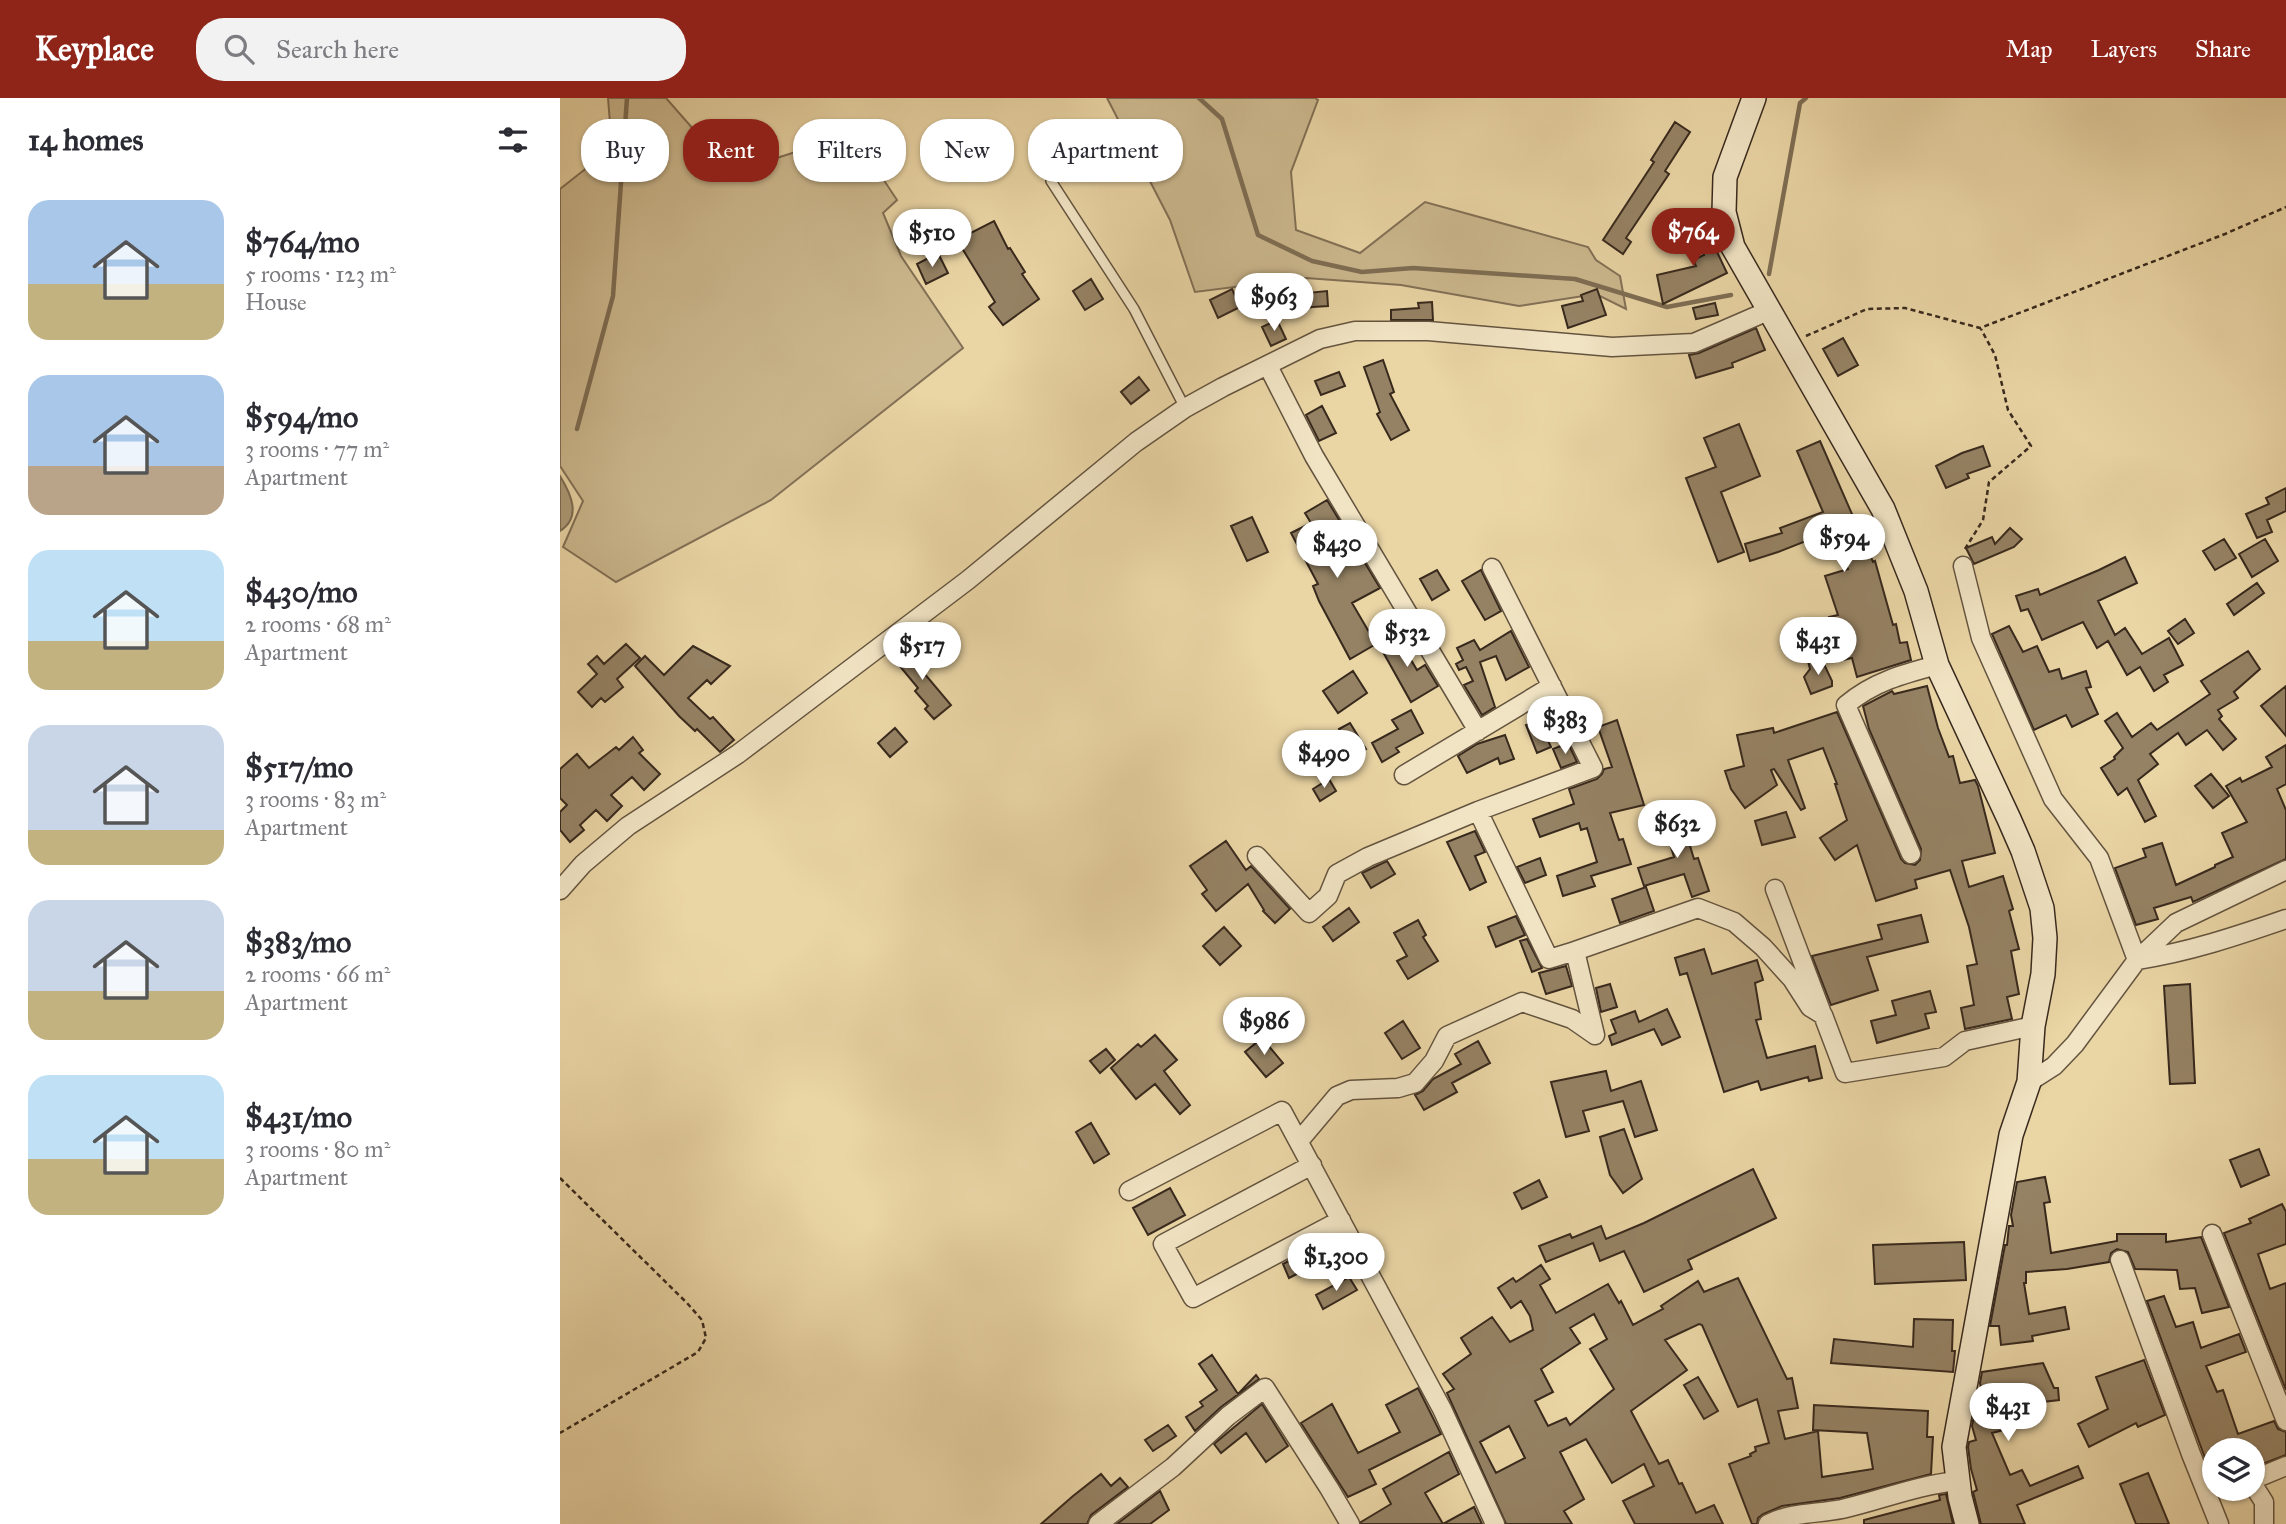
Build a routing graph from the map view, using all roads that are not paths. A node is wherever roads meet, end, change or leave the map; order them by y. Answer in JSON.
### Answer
{"nodes":[{"id":1,"x":1754,"y":98,"type":"edge"},
{"id":2,"x":1052,"y":182,"type":"edge"},
{"id":3,"x":1768,"y":311,"type":"junction"},
{"id":4,"x":1268,"y":366,"type":"junction"},
{"id":5,"x":1185,"y":408,"type":"junction"},
{"id":6,"x":1963,"y":566,"type":"road end"},
{"id":7,"x":1492,"y":568,"type":"dead end"},
{"id":8,"x":1937,"y":665,"type":"junction"},
{"id":9,"x":1552,"y":687,"type":"junction"},
{"id":10,"x":1478,"y":731,"type":"junction"},
{"id":11,"x":1404,"y":775,"type":"dead end"},
{"id":12,"x":1478,"y":810,"type":"junction"},
{"id":13,"x":1911,"y":854,"type":"dead end"},
{"id":14,"x":1257,"y":856,"type":"dead end"},
{"id":15,"x":2286,"y":870,"type":"edge"},
{"id":16,"x":560,"y":890,"type":"edge"},
{"id":17,"x":1775,"y":890,"type":"dead end"},
{"id":18,"x":2286,"y":919,"type":"edge"},
{"id":19,"x":1575,"y":951,"type":"junction"},
{"id":20,"x":2137,"y":960,"type":"junction"},
{"id":21,"x":1823,"y":1016,"type":"junction"},
{"id":22,"x":2033,"y":1026,"type":"junction"},
{"id":23,"x":2029,"y":1082,"type":"junction"},
{"id":24,"x":1299,"y":1141,"type":"junction"},
{"id":25,"x":1312,"y":1165,"type":"junction"},
{"id":26,"x":1129,"y":1191,"type":"dead end"},
{"id":27,"x":1341,"y":1220,"type":"junction"},
{"id":28,"x":2211,"y":1234,"type":"dead end"},
{"id":29,"x":2120,"y":1260,"type":"dead end"},
{"id":30,"x":2286,"y":1421,"type":"edge"},
{"id":31,"x":2286,"y":1466,"type":"edge"},
{"id":32,"x":2265,"y":1475,"type":"edge"},
{"id":33,"x":1958,"y":1481,"type":"junction"},
{"id":34,"x":2263,"y":1501,"type":"edge"},
{"id":35,"x":1098,"y":1524,"type":"edge"},
{"id":36,"x":1350,"y":1524,"type":"edge"},
{"id":37,"x":1495,"y":1524,"type":"edge"},
{"id":38,"x":1768,"y":1524,"type":"edge"},
{"id":39,"x":1966,"y":1524,"type":"edge"},
{"id":40,"x":2219,"y":1524,"type":"edge"},
{"id":41,"x":2264,"y":1524,"type":"edge"}],
"edges":[{"from":1,"to":3,"type":"street"},
{"from":2,"to":5,"type":"lane"},
{"from":3,"to":4,"type":"street"},
{"from":3,"to":8,"type":"street"},
{"from":4,"to":5,"type":"street"},
{"from":4,"to":10,"type":"street"},
{"from":5,"to":16,"type":"street"},
{"from":6,"to":20,"type":"street"},
{"from":7,"to":9,"type":"street"},
{"from":8,"to":13,"type":"street"},
{"from":8,"to":22,"type":"street"},
{"from":9,"to":10,"type":"street"},
{"from":9,"to":12,"type":"street"},
{"from":10,"to":11,"type":"street"},
{"from":12,"to":14,"type":"street"},
{"from":12,"to":19,"type":"street"},
{"from":15,"to":20,"type":"street"},
{"from":17,"to":21,"type":"street"},
{"from":18,"to":20,"type":"street"},
{"from":19,"to":21,"type":"street"},
{"from":19,"to":24,"type":"street"},
{"from":20,"to":23,"type":"street"},
{"from":21,"to":22,"type":"street"},
{"from":22,"to":23,"type":"street"},
{"from":23,"to":33,"type":"street"},
{"from":24,"to":25,"type":"street"},
{"from":24,"to":26,"type":"street"},
{"from":25,"to":27,"type":"street"},
{"from":25,"to":27,"type":"street"},
{"from":27,"to":37,"type":"street"},
{"from":28,"to":30,"type":"street"},
{"from":29,"to":40,"type":"street"},
{"from":31,"to":32,"type":"street"},
{"from":33,"to":38,"type":"street"},
{"from":33,"to":39,"type":"street"},
{"from":34,"to":41,"type":"street"},
{"from":35,"to":36,"type":"street"}]}
